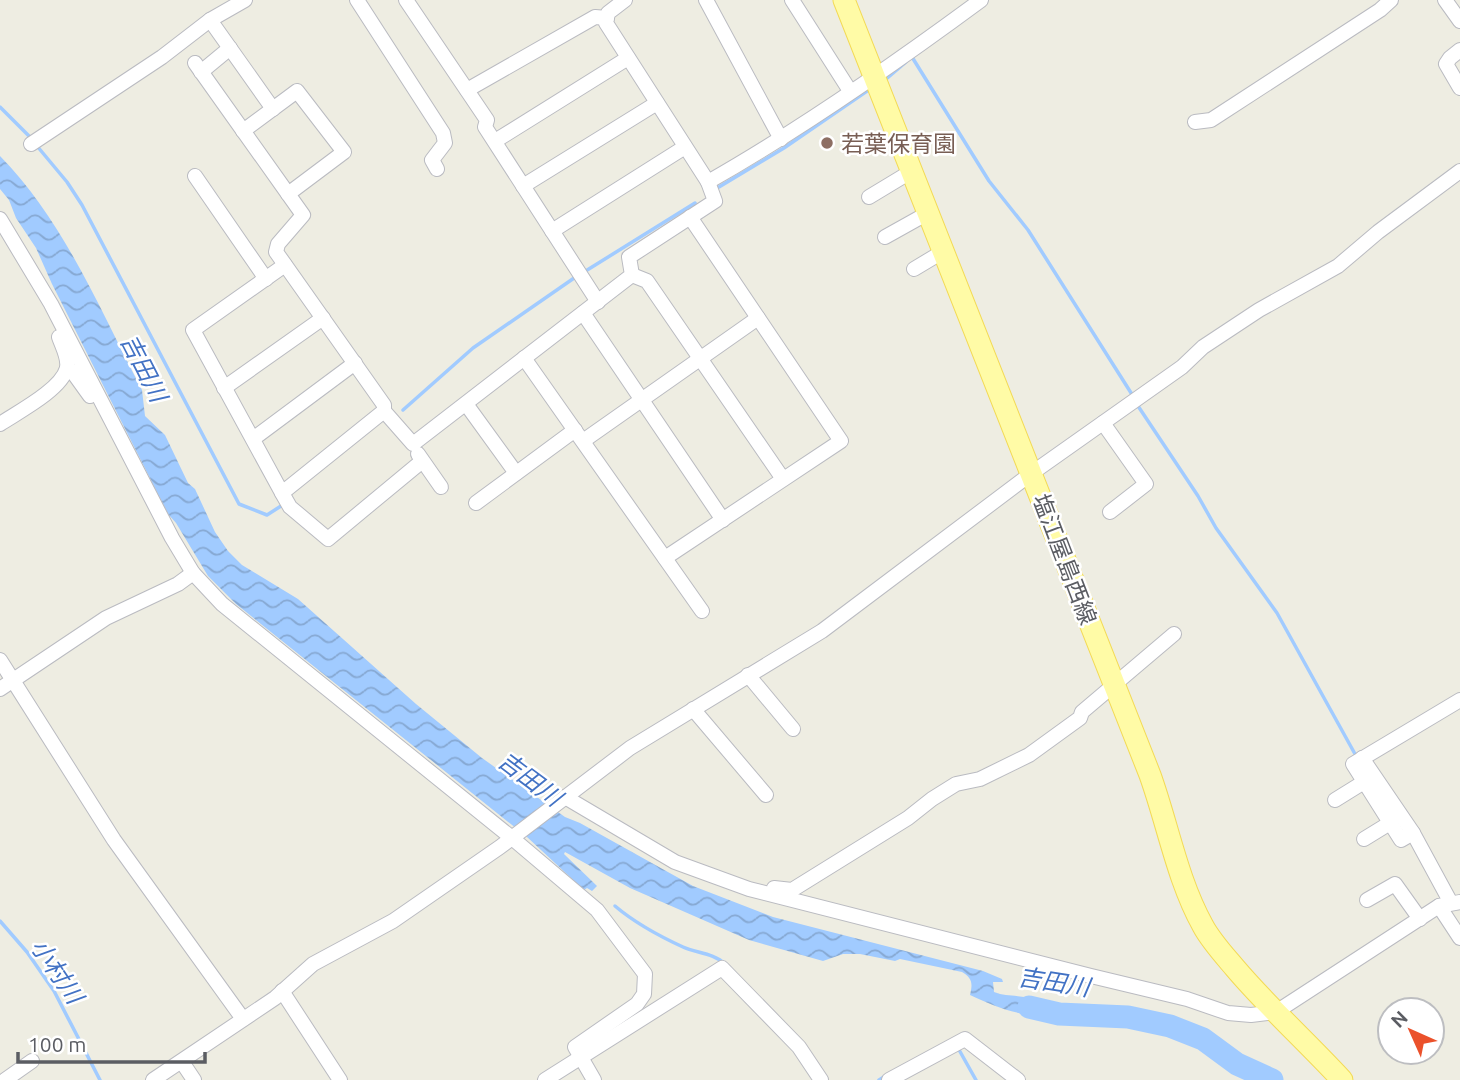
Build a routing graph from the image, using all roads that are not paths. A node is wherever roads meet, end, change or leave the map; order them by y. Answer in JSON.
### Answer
{"nodes":[{"id":1,"x":245,"y":0,"type":"edge"},
{"id":2,"x":357,"y":0,"type":"edge"},
{"id":3,"x":406,"y":0,"type":"edge"},
{"id":4,"x":625,"y":0,"type":"edge"},
{"id":5,"x":706,"y":0,"type":"edge"},
{"id":6,"x":792,"y":0,"type":"edge"},
{"id":7,"x":844,"y":0,"type":"edge"},
{"id":8,"x":981,"y":0,"type":"edge"},
{"id":9,"x":1391,"y":0,"type":"edge"},
{"id":10,"x":1446,"y":0,"type":"edge"},
{"id":11,"x":607,"y":18,"type":"junction"},
{"id":12,"x":210,"y":20,"type":"junction"},
{"id":13,"x":1460,"y":21,"type":"edge"},
{"id":14,"x":230,"y":48,"type":"junction"},
{"id":15,"x":1460,"y":50,"type":"edge"},
{"id":16,"x":628,"y":58,"type":"junction"},
{"id":17,"x":876,"y":81,"type":"junction"},
{"id":18,"x":1460,"y":88,"type":"edge"},
{"id":19,"x":467,"y":90,"type":"junction"},
{"id":20,"x":850,"y":91,"type":"junction"},
{"id":21,"x":657,"y":103,"type":"junction"},
{"id":22,"x":273,"y":109,"type":"junction"},
{"id":23,"x":1195,"y":122,"type":"dead end"},
{"id":24,"x":243,"y":131,"type":"junction"},
{"id":25,"x":781,"y":139,"type":"junction"},
{"id":26,"x":495,"y":141,"type":"junction"},
{"id":27,"x":31,"y":144,"type":"dead end"},
{"id":28,"x":685,"y":147,"type":"junction"},
{"id":29,"x":437,"y":169,"type":"dead end"},
{"id":30,"x":912,"y":171,"type":"junction"},
{"id":31,"x":1459,"y":173,"type":"edge"},
{"id":32,"x":195,"y":176,"type":"dead end"},
{"id":33,"x":708,"y":182,"type":"junction"},
{"id":34,"x":523,"y":186,"type":"junction"},
{"id":35,"x":288,"y":194,"type":"junction"},
{"id":36,"x":869,"y":197,"type":"dead end"},
{"id":37,"x":928,"y":212,"type":"junction"},
{"id":38,"x":690,"y":218,"type":"junction"},
{"id":39,"x":0,"y":219,"type":"edge"},
{"id":40,"x":552,"y":231,"type":"junction"},
{"id":41,"x":885,"y":237,"type":"dead end"},
{"id":42,"x":944,"y":251,"type":"junction"},
{"id":43,"x":285,"y":265,"type":"junction"},
{"id":44,"x":914,"y":269,"type":"dead end"},
{"id":45,"x":632,"y":275,"type":"junction"},
{"id":46,"x":266,"y":279,"type":"junction"},
{"id":47,"x":598,"y":302,"type":"junction"},
{"id":48,"x":51,"y":303,"type":"junction"},
{"id":49,"x":583,"y":313,"type":"junction"},
{"id":50,"x":758,"y":317,"type":"junction"},
{"id":51,"x":323,"y":318,"type":"junction"},
{"id":52,"x":524,"y":358,"type":"junction"},
{"id":53,"x":700,"y":358,"type":"junction"},
{"id":54,"x":355,"y":363,"type":"junction"},
{"id":55,"x":67,"y":369,"type":"junction"},
{"id":56,"x":225,"y":388,"type":"junction"},
{"id":57,"x":642,"y":400,"type":"junction"},
{"id":58,"x":466,"y":404,"type":"junction"},
{"id":59,"x":384,"y":411,"type":"junction"},
{"id":60,"x":110,"y":418,"type":"junction"},
{"id":61,"x":1102,"y":423,"type":"junction"},
{"id":62,"x":0,"y":424,"type":"edge"},
{"id":63,"x":579,"y":436,"type":"junction"},
{"id":64,"x":253,"y":439,"type":"junction"},
{"id":65,"x":413,"y":444,"type":"junction"},
{"id":66,"x":421,"y":462,"type":"junction"},
{"id":67,"x":516,"y":473,"type":"junction"},
{"id":68,"x":1032,"y":473,"type":"junction"},
{"id":69,"x":783,"y":479,"type":"junction"},
{"id":70,"x":441,"y":487,"type":"dead end"},
{"id":71,"x":282,"y":493,"type":"junction"},
{"id":72,"x":477,"y":503,"type":"dead end"},
{"id":73,"x":1110,"y":513,"type":"dead end"},
{"id":74,"x":723,"y":520,"type":"junction"},
{"id":75,"x":665,"y":558,"type":"junction"},
{"id":76,"x":193,"y":573,"type":"junction"},
{"id":77,"x":702,"y":611,"type":"dead end"},
{"id":78,"x":1174,"y":634,"type":"dead end"},
{"id":79,"x":0,"y":660,"type":"edge"},
{"id":80,"x":748,"y":676,"type":"junction"},
{"id":81,"x":14,"y":680,"type":"junction"},
{"id":82,"x":1113,"y":687,"type":"junction"},
{"id":83,"x":0,"y":690,"type":"edge"},
{"id":84,"x":1460,"y":700,"type":"edge"},
{"id":85,"x":693,"y":709,"type":"junction"},
{"id":86,"x":793,"y":729,"type":"dead end"},
{"id":87,"x":1362,"y":758,"type":"junction"},
{"id":88,"x":1364,"y":782,"type":"junction"},
{"id":89,"x":766,"y":796,"type":"dead end"},
{"id":90,"x":561,"y":800,"type":"junction"},
{"id":91,"x":1335,"y":800,"type":"dead end"},
{"id":92,"x":1390,"y":823,"type":"junction"},
{"id":93,"x":1413,"y":833,"type":"junction"},
{"id":94,"x":515,"y":836,"type":"junction"},
{"id":95,"x":1364,"y":839,"type":"dead end"},
{"id":96,"x":749,"y":889,"type":"junction"},
{"id":97,"x":1367,"y":900,"type":"dead end"},
{"id":98,"x":1448,"y":904,"type":"edge"},
{"id":99,"x":1420,"y":919,"type":"junction"},
{"id":100,"x":1460,"y":938,"type":"edge"},
{"id":101,"x":282,"y":991,"type":"junction"},
{"id":102,"x":1276,"y":1012,"type":"junction"},
{"id":103,"x":243,"y":1019,"type":"junction"},
{"id":104,"x":581,"y":1056,"type":"junction"},
{"id":105,"x":32,"y":1062,"type":"dead end"},
{"id":106,"x":182,"y":1062,"type":"junction"},
{"id":107,"x":5,"y":1080,"type":"edge"},
{"id":108,"x":153,"y":1080,"type":"edge"},
{"id":109,"x":194,"y":1080,"type":"edge"},
{"id":110,"x":340,"y":1080,"type":"edge"},
{"id":111,"x":545,"y":1080,"type":"edge"},
{"id":112,"x":594,"y":1080,"type":"edge"},
{"id":113,"x":821,"y":1080,"type":"edge"},
{"id":114,"x":889,"y":1080,"type":"edge"},
{"id":115,"x":1018,"y":1080,"type":"edge"},
{"id":116,"x":1342,"y":1080,"type":"edge"}],
"edges":[{"from":1,"to":12,"type":"street"},
{"from":2,"to":29,"type":"street"},
{"from":3,"to":19,"type":"street"},
{"from":4,"to":11,"type":"street"},
{"from":5,"to":25,"type":"street"},
{"from":6,"to":20,"type":"street"},
{"from":7,"to":17,"type":"main road","name":"塩江屋島西線"},
{"from":8,"to":17,"type":"street"},
{"from":9,"to":23,"type":"street"},
{"from":10,"to":13,"type":"street"},
{"from":11,"to":16,"type":"street"},
{"from":11,"to":19,"type":"street"},
{"from":12,"to":14,"type":"street"},
{"from":12,"to":27,"type":"street"},
{"from":14,"to":22,"type":"street"},
{"from":14,"to":24,"type":"street"},
{"from":15,"to":18,"type":"street"},
{"from":16,"to":21,"type":"street"},
{"from":16,"to":26,"type":"street"},
{"from":17,"to":20,"type":"street"},
{"from":17,"to":30,"type":"main road","name":"塩江屋島西線"},
{"from":19,"to":26,"type":"street"},
{"from":20,"to":25,"type":"street"},
{"from":21,"to":28,"type":"street"},
{"from":21,"to":34,"type":"street"},
{"from":22,"to":24,"type":"street"},
{"from":22,"to":35,"type":"street"},
{"from":24,"to":35,"type":"street"},
{"from":25,"to":33,"type":"street"},
{"from":26,"to":34,"type":"street"},
{"from":28,"to":33,"type":"street"},
{"from":28,"to":40,"type":"street"},
{"from":30,"to":36,"type":"street"},
{"from":30,"to":37,"type":"main road","name":"塩江屋島西線"},
{"from":31,"to":61,"type":"street"},
{"from":32,"to":46,"type":"street"},
{"from":33,"to":38,"type":"street"},
{"from":34,"to":40,"type":"street"},
{"from":35,"to":43,"type":"street"},
{"from":37,"to":41,"type":"street"},
{"from":37,"to":42,"type":"main road","name":"塩江屋島西線"},
{"from":38,"to":45,"type":"street"},
{"from":38,"to":50,"type":"street"},
{"from":39,"to":48,"type":"street"},
{"from":40,"to":47,"type":"street"},
{"from":42,"to":44,"type":"street"},
{"from":42,"to":68,"type":"main road","name":"塩江屋島西線"},
{"from":43,"to":46,"type":"street"},
{"from":43,"to":51,"type":"street"},
{"from":45,"to":47,"type":"street"},
{"from":45,"to":53,"type":"street"},
{"from":46,"to":56,"type":"street"},
{"from":47,"to":49,"type":"street"},
{"from":48,"to":55,"type":"street"},
{"from":48,"to":60,"type":"street"},
{"from":49,"to":52,"type":"street"},
{"from":49,"to":57,"type":"street"},
{"from":50,"to":53,"type":"street"},
{"from":50,"to":69,"type":"street"},
{"from":51,"to":54,"type":"street"},
{"from":51,"to":56,"type":"street"},
{"from":52,"to":58,"type":"street"},
{"from":52,"to":63,"type":"street"},
{"from":53,"to":57,"type":"street"},
{"from":53,"to":69,"type":"street"},
{"from":54,"to":59,"type":"street"},
{"from":54,"to":64,"type":"street"},
{"from":55,"to":60,"type":"street"},
{"from":55,"to":62,"type":"street"},
{"from":56,"to":64,"type":"street"},
{"from":57,"to":63,"type":"street"},
{"from":57,"to":74,"type":"street"},
{"from":58,"to":65,"type":"street"},
{"from":58,"to":67,"type":"street"},
{"from":59,"to":65,"type":"street"},
{"from":59,"to":71,"type":"street"},
{"from":60,"to":76,"type":"street"},
{"from":61,"to":68,"type":"street"},
{"from":61,"to":73,"type":"street"},
{"from":63,"to":67,"type":"street"},
{"from":63,"to":75,"type":"street"},
{"from":64,"to":71,"type":"street"},
{"from":65,"to":66,"type":"street"},
{"from":66,"to":70,"type":"street"},
{"from":66,"to":71,"type":"street"},
{"from":67,"to":72,"type":"street"},
{"from":68,"to":80,"type":"street"},
{"from":68,"to":82,"type":"main road","name":"塩江屋島西線"},
{"from":69,"to":74,"type":"street"},
{"from":74,"to":75,"type":"street"},
{"from":75,"to":77,"type":"street"},
{"from":76,"to":81,"type":"street"},
{"from":76,"to":94,"type":"street"},
{"from":78,"to":82,"type":"street"},
{"from":79,"to":81,"type":"street"},
{"from":80,"to":85,"type":"street"},
{"from":80,"to":86,"type":"street"},
{"from":81,"to":83,"type":"street"},
{"from":81,"to":103,"type":"street"},
{"from":82,"to":96,"type":"street"},
{"from":82,"to":102,"type":"main road","name":"塩江屋島西線"},
{"from":84,"to":87,"type":"street"},
{"from":85,"to":89,"type":"street"},
{"from":85,"to":90,"type":"street"},
{"from":87,"to":88,"type":"street"},
{"from":87,"to":93,"type":"street"},
{"from":88,"to":91,"type":"street"},
{"from":88,"to":92,"type":"street"},
{"from":90,"to":94,"type":"street"},
{"from":90,"to":96,"type":"street"},
{"from":92,"to":93,"type":"street"},
{"from":92,"to":95,"type":"street"},
{"from":93,"to":98,"type":"street"},
{"from":94,"to":101,"type":"street"},
{"from":94,"to":104,"type":"street"},
{"from":96,"to":102,"type":"street"},
{"from":97,"to":99,"type":"street"},
{"from":98,"to":99,"type":"street"},
{"from":98,"to":100,"type":"street"},
{"from":99,"to":102,"type":"street"},
{"from":101,"to":103,"type":"street"},
{"from":101,"to":110,"type":"street"},
{"from":102,"to":116,"type":"main road","name":"塩江屋島西線"},
{"from":103,"to":106,"type":"street"},
{"from":104,"to":111,"type":"street"},
{"from":104,"to":112,"type":"street"},
{"from":104,"to":113,"type":"street"},
{"from":105,"to":107,"type":"street"},
{"from":106,"to":108,"type":"street"},
{"from":106,"to":109,"type":"street"},
{"from":114,"to":115,"type":"street"}]}
